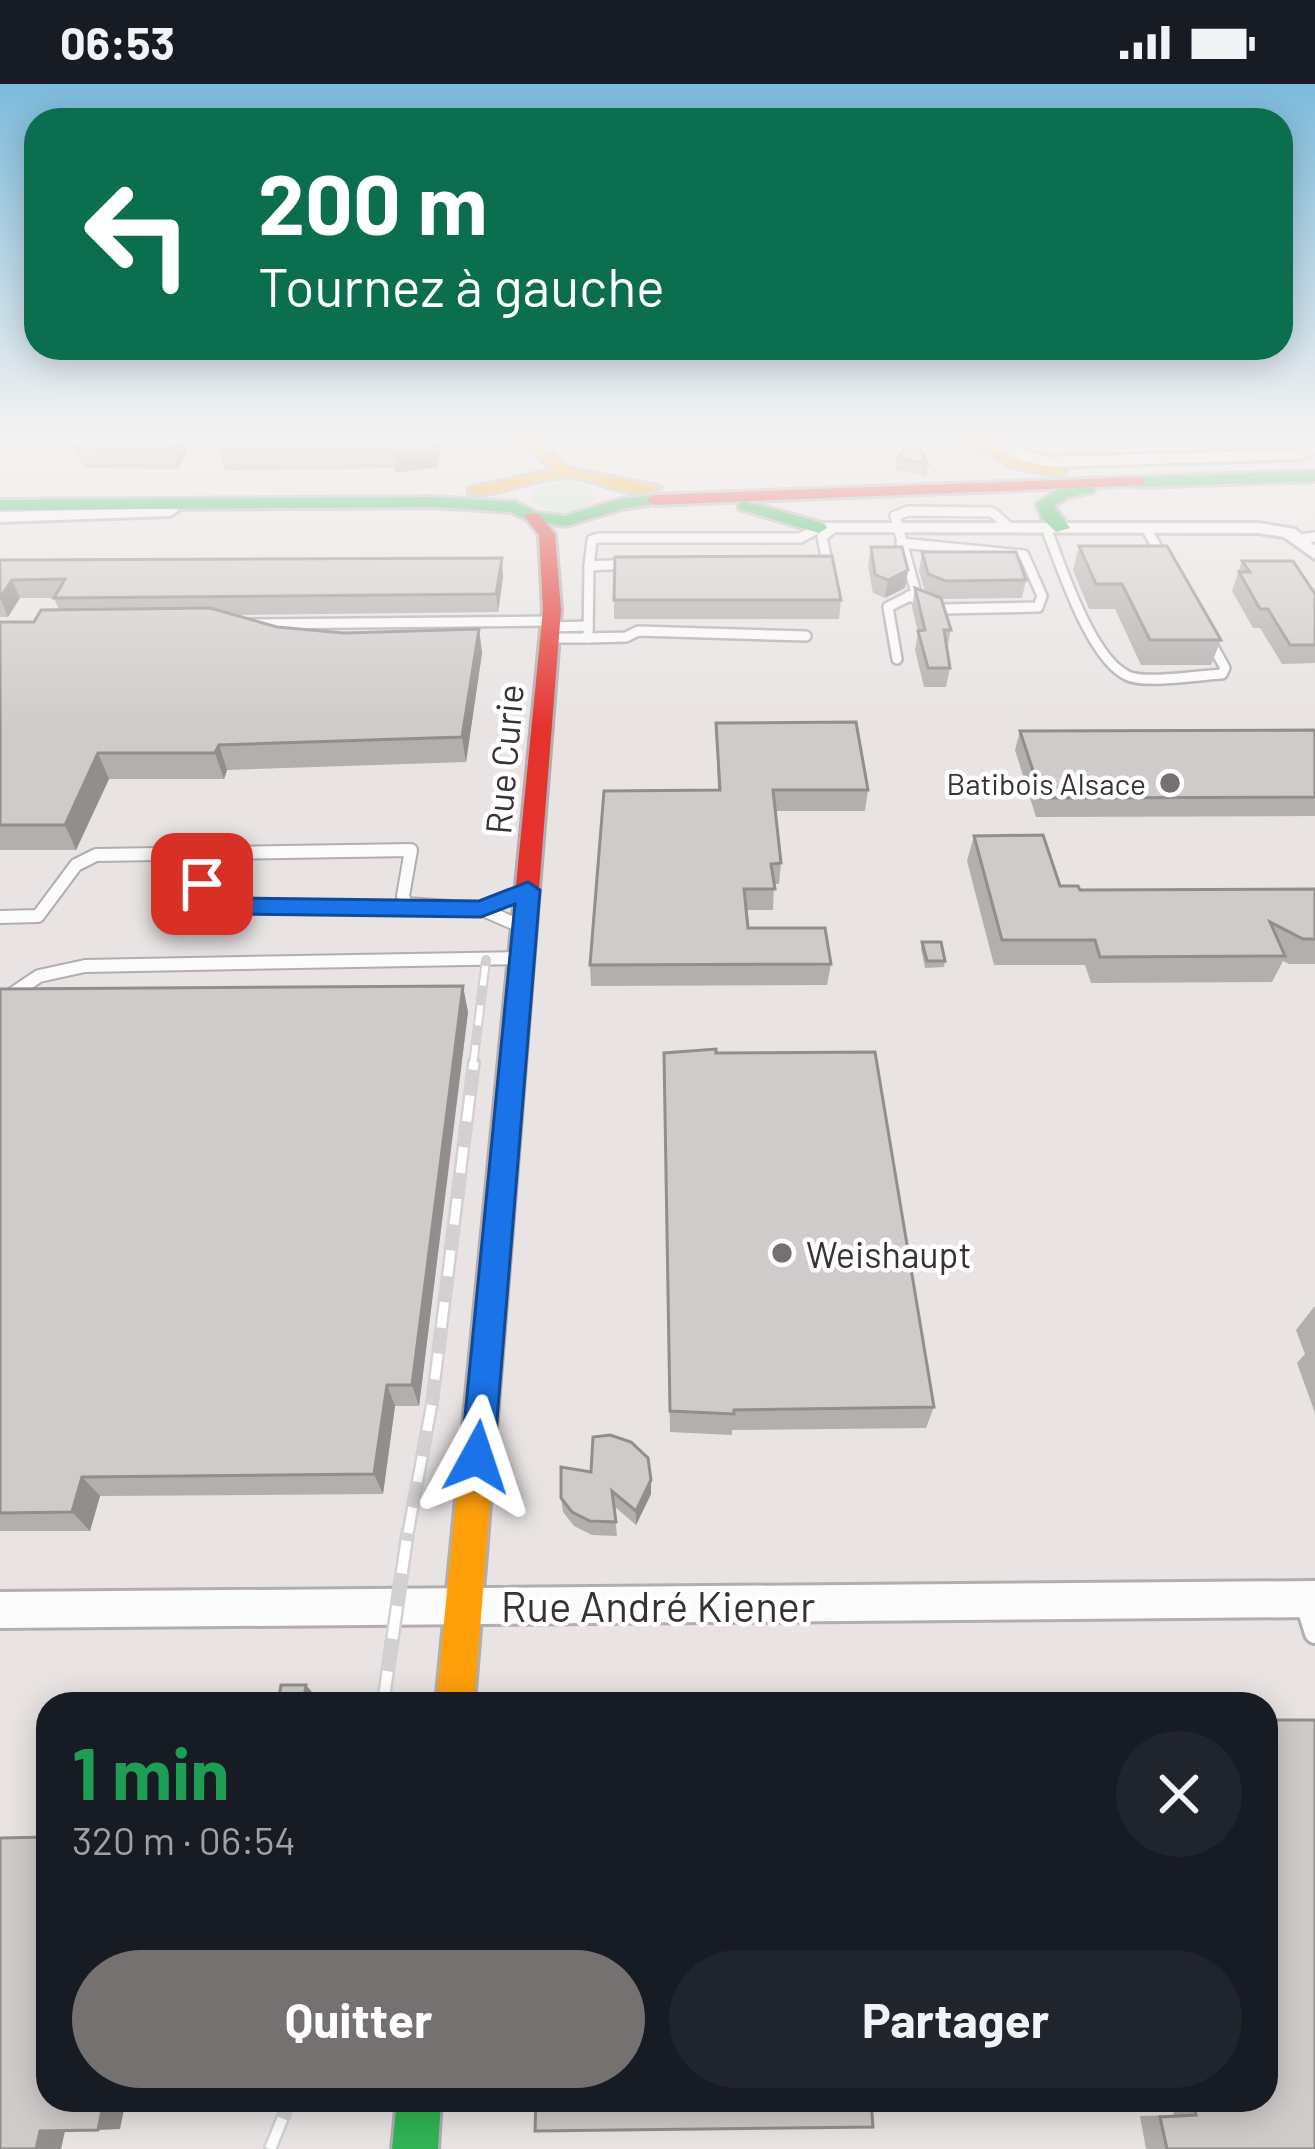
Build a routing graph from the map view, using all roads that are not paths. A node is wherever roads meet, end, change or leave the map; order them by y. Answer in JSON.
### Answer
{"nodes":[{"id":1,"x":547,"y":535,"type":"edge"},
{"id":2,"x":570,"y":535,"type":"edge"},
{"id":3,"x":807,"y":535,"type":"edge"},
{"id":4,"x":823,"y":535,"type":"edge"},
{"id":5,"x":899,"y":535,"type":"edge"},
{"id":6,"x":901,"y":535,"type":"edge"},
{"id":7,"x":1057,"y":535,"type":"edge"},
{"id":8,"x":1150,"y":535,"type":"edge"},
{"id":9,"x":1308,"y":538,"type":"edge"},
{"id":10,"x":1315,"y":554,"type":"edge"},
{"id":11,"x":649,"y":563,"type":"edge"},
{"id":12,"x":589,"y":566,"type":"junction"},
{"id":13,"x":806,"y":566,"type":"edge"},
{"id":14,"x":1174,"y":578,"type":"edge"},
{"id":15,"x":909,"y":596,"type":"junction"},
{"id":16,"x":483,"y":623,"type":"junction"},
{"id":17,"x":238,"y":624,"type":"edge"},
{"id":18,"x":551,"y":624,"type":"junction"},
{"id":19,"x":588,"y":632,"type":"junction"},
{"id":20,"x":1205,"y":632,"type":"edge"},
{"id":21,"x":806,"y":636,"type":"dead end"},
{"id":22,"x":479,"y":645,"type":"edge"},
{"id":23,"x":897,"y":659,"type":"dead end"},
{"id":24,"x":211,"y":850,"type":"junction"},
{"id":25,"x":528,"y":890,"type":"junction"},
{"id":26,"x":416,"y":908,"type":"junction"},
{"id":27,"x":481,"y":909,"type":"junction"},
{"id":28,"x":0,"y":917,"type":"edge"},
{"id":29,"x":525,"y":928,"type":"junction"},
{"id":30,"x":522,"y":958,"type":"junction"},
{"id":31,"x":7,"y":990,"type":"edge"},
{"id":32,"x":0,"y":1002,"type":"edge"},
{"id":33,"x":464,"y":1606,"type":"junction"},
{"id":34,"x":0,"y":1610,"type":"edge"},
{"id":35,"x":1311,"y":1610,"type":"edge"},
{"id":36,"x":456,"y":1692,"type":"edge"},
{"id":37,"x":418,"y":2112,"type":"edge"},
{"id":38,"x":415,"y":2149,"type":"edge"}],
"edges":[{"from":1,"to":18,"type":"main road","name":"Rue Curie"},
{"from":2,"to":18,"type":"main road","name":"Rue Curie"},
{"from":3,"to":12,"type":"lane"},
{"from":4,"to":13,"type":"lane"},
{"from":5,"to":15,"type":"lane"},
{"from":6,"to":15,"type":"lane"},
{"from":7,"to":20,"type":"lane"},
{"from":8,"to":14,"type":"lane"},
{"from":9,"to":10,"type":"street"},
{"from":11,"to":12,"type":"lane"},
{"from":12,"to":19,"type":"lane"},
{"from":15,"to":23,"type":"lane"},
{"from":16,"to":17,"type":"lane"},
{"from":16,"to":18,"type":"lane"},
{"from":16,"to":22,"type":"lane"},
{"from":18,"to":19,"type":"lane"},
{"from":18,"to":25,"type":"main road","name":"Rue Curie"},
{"from":19,"to":21,"type":"lane"},
{"from":24,"to":26,"type":"lane"},
{"from":24,"to":26,"type":"lane"},
{"from":24,"to":28,"type":"lane"},
{"from":25,"to":27,"type":"lane"},
{"from":25,"to":29,"type":"main road","name":"Rue Curie"},
{"from":26,"to":27,"type":"lane"},
{"from":27,"to":29,"type":"lane"},
{"from":29,"to":30,"type":"main road","name":"Rue Curie"},
{"from":30,"to":31,"type":"lane"},
{"from":30,"to":33,"type":"main road","name":"Rue Curie"},
{"from":31,"to":32,"type":"lane"},
{"from":33,"to":34,"type":"street","name":"Rue André Kiener"},
{"from":33,"to":35,"type":"street","name":"Rue André Kiener"},
{"from":33,"to":36,"type":"main road","name":"Rue Curie"},
{"from":37,"to":38,"type":"main road"}]}
